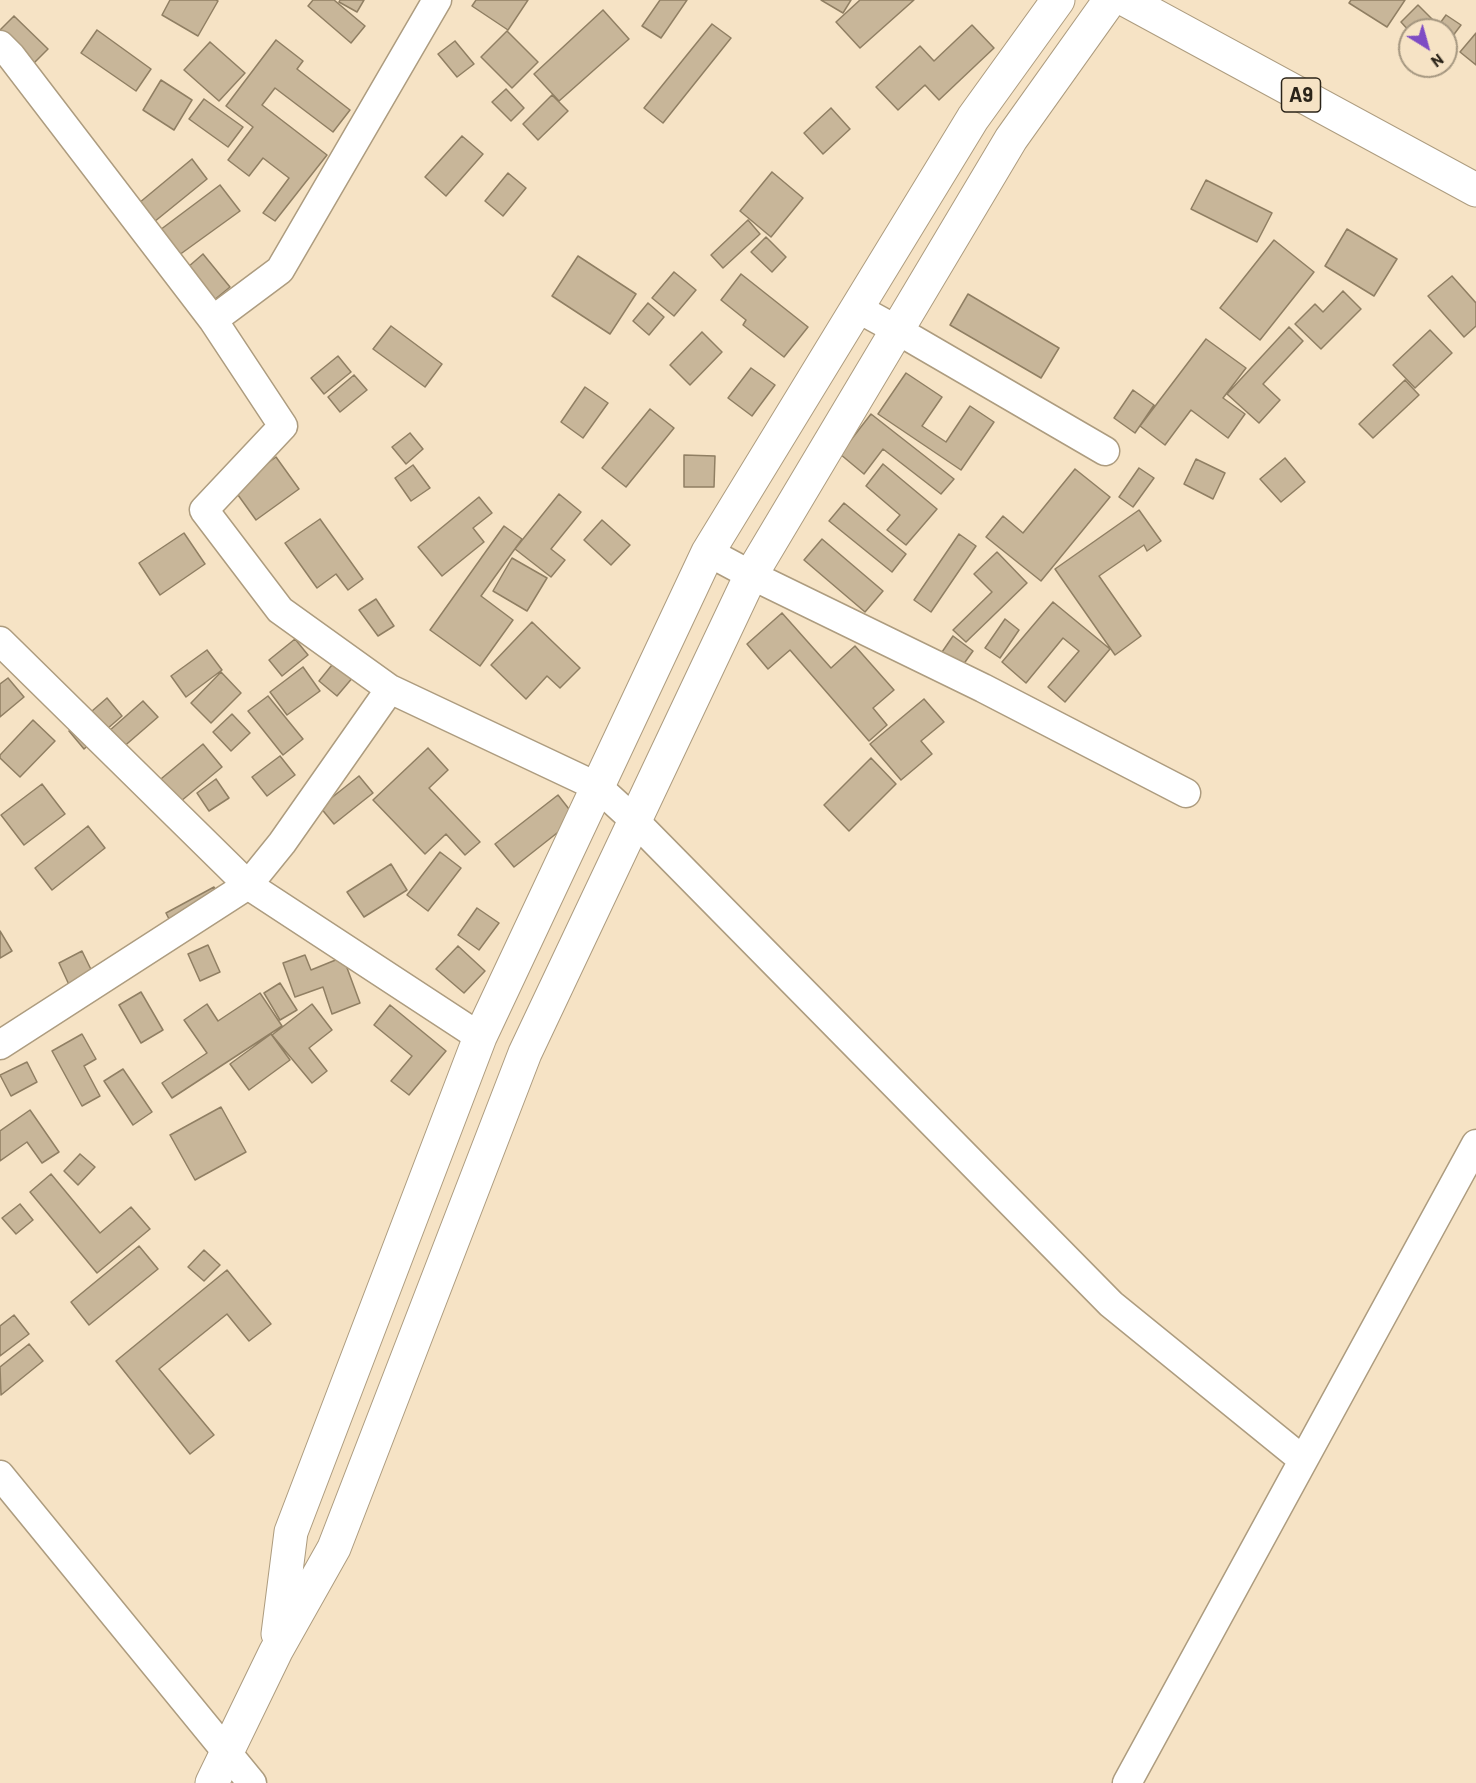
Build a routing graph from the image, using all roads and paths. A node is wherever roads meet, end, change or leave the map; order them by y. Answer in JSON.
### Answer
{"nodes":[{"id":1,"x":437,"y":0,"type":"edge"},
{"id":2,"x":1058,"y":0,"type":"edge"},
{"id":3,"x":1110,"y":0,"type":"edge"},
{"id":4,"x":1126,"y":0,"type":"edge"},
{"id":5,"x":0,"y":45,"type":"edge"},
{"id":6,"x":1476,"y":190,"type":"edge"},
{"id":7,"x":857,"y":308,"type":"junction"},
{"id":8,"x":213,"y":320,"type":"junction"},
{"id":9,"x":897,"y":330,"type":"junction"},
{"id":10,"x":1105,"y":451,"type":"dead end"},
{"id":11,"x":708,"y":552,"type":"junction"},
{"id":12,"x":751,"y":575,"type":"junction"},
{"id":13,"x":0,"y":641,"type":"edge"},
{"id":14,"x":390,"y":689,"type":"junction"},
{"id":15,"x":598,"y":787,"type":"junction"},
{"id":16,"x":1186,"y":793,"type":"dead end"},
{"id":17,"x":635,"y":820,"type":"junction"},
{"id":18,"x":248,"y":885,"type":"junction"},
{"id":19,"x":480,"y":1036,"type":"junction"},
{"id":20,"x":0,"y":1045,"type":"edge"},
{"id":21,"x":1476,"y":1144,"type":"edge"},
{"id":22,"x":1303,"y":1460,"type":"junction"},
{"id":23,"x":0,"y":1475,"type":"edge"},
{"id":24,"x":276,"y":1651,"type":"junction"},
{"id":25,"x":227,"y":1752,"type":"junction"},
{"id":26,"x":212,"y":1783,"type":"edge"},
{"id":27,"x":252,"y":1783,"type":"edge"},
{"id":28,"x":1127,"y":1783,"type":"edge"}],
"edges":[{"from":1,"to":8,"type":"street"},
{"from":2,"to":7,"type":"street"},
{"from":3,"to":9,"type":"street"},
{"from":4,"to":6,"type":"street","number":"A9"},
{"from":5,"to":8,"type":"street"},
{"from":7,"to":9,"type":"street"},
{"from":7,"to":11,"type":"street"},
{"from":8,"to":14,"type":"street"},
{"from":9,"to":10,"type":"street"},
{"from":9,"to":12,"type":"street"},
{"from":11,"to":12,"type":"street"},
{"from":11,"to":15,"type":"street"},
{"from":12,"to":16,"type":"street"},
{"from":12,"to":17,"type":"street"},
{"from":13,"to":18,"type":"street"},
{"from":14,"to":15,"type":"street"},
{"from":14,"to":18,"type":"street"},
{"from":15,"to":17,"type":"street"},
{"from":15,"to":19,"type":"street"},
{"from":17,"to":22,"type":"street"},
{"from":17,"to":24,"type":"street"},
{"from":18,"to":19,"type":"street"},
{"from":18,"to":20,"type":"street"},
{"from":19,"to":24,"type":"street"},
{"from":21,"to":22,"type":"street"},
{"from":22,"to":28,"type":"street"},
{"from":23,"to":25,"type":"street"},
{"from":24,"to":25,"type":"street"},
{"from":25,"to":26,"type":"street"},
{"from":25,"to":27,"type":"street"}]}
